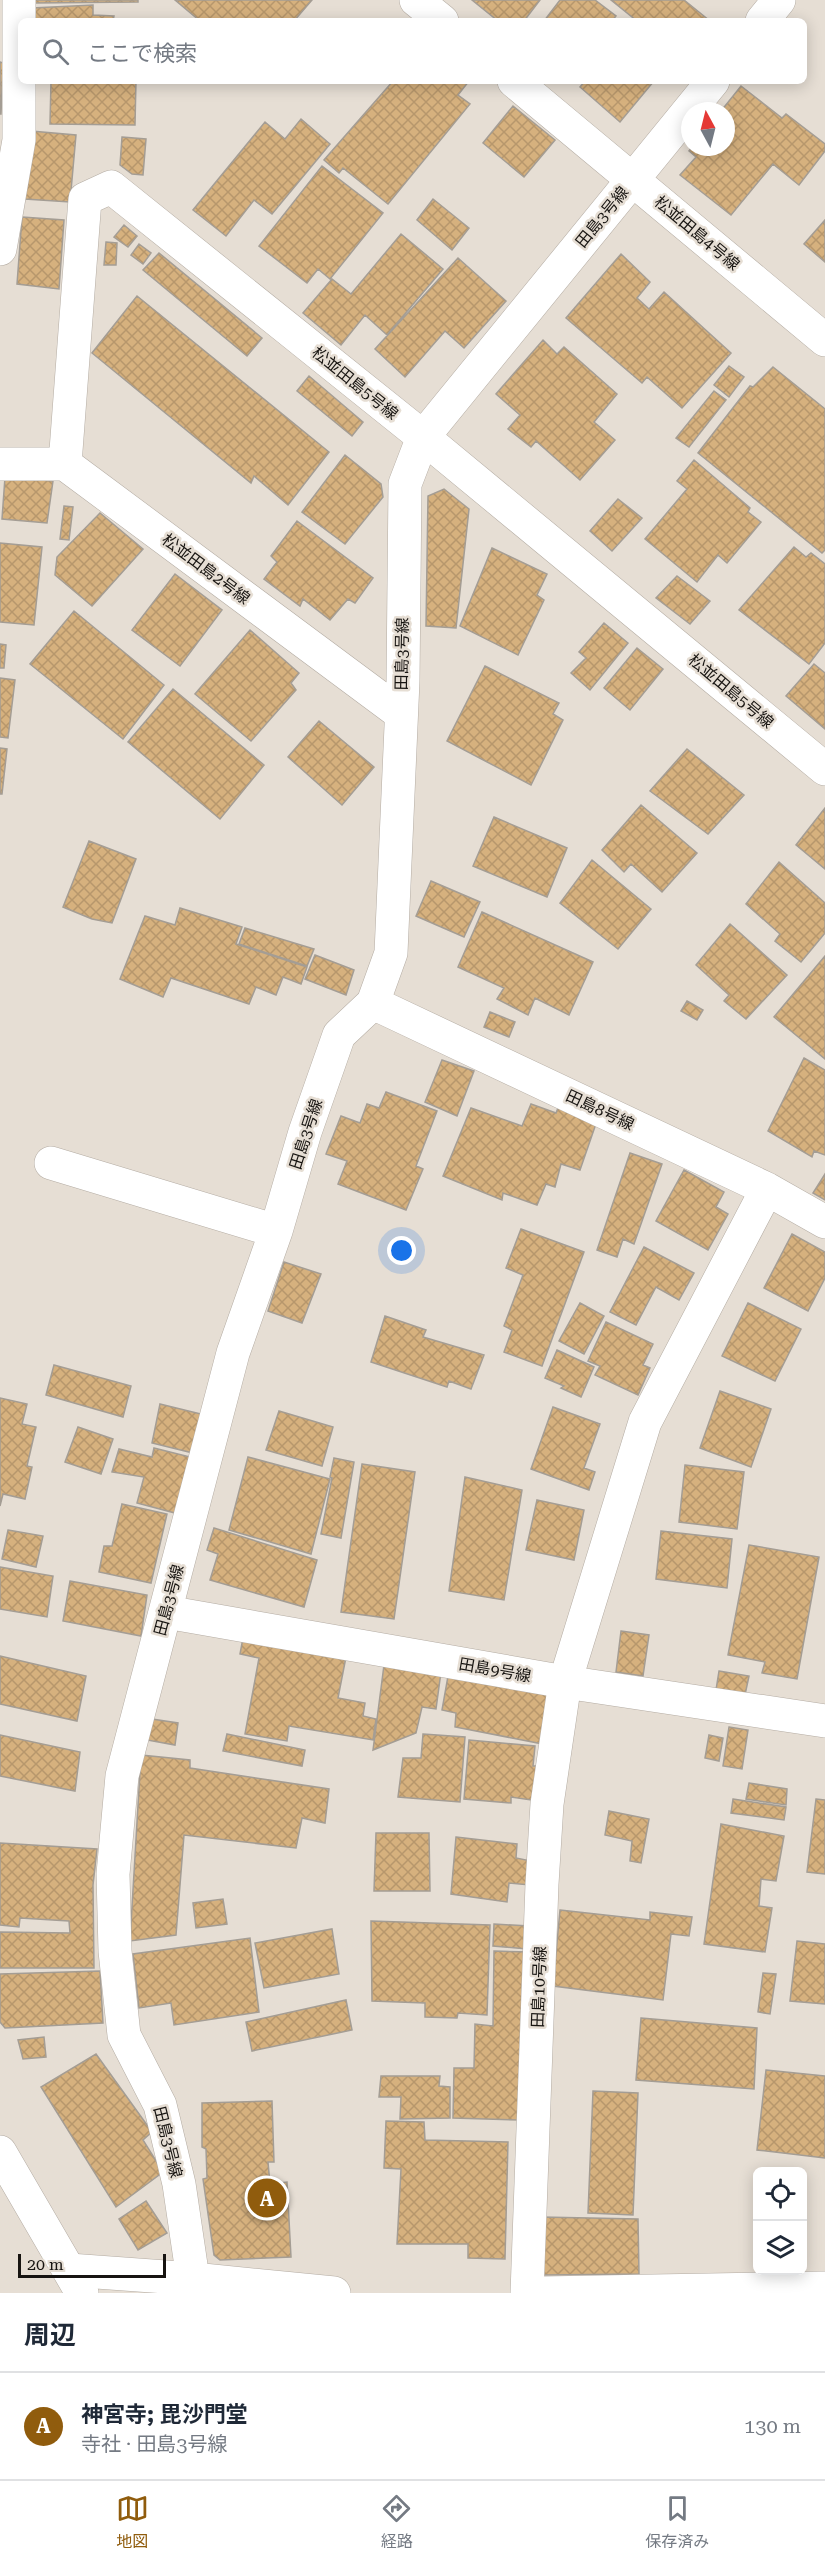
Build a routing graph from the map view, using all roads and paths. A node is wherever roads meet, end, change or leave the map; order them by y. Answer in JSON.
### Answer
{"nodes":[{"id":1,"x":19,"y":0,"type":"edge"},
{"id":2,"x":417,"y":0,"type":"edge"},
{"id":3,"x":779,"y":0,"type":"edge"},
{"id":4,"x":19,"y":18,"type":"edge"},
{"id":5,"x":438,"y":18,"type":"edge"},
{"id":6,"x":764,"y":18,"type":"edge"},
{"id":7,"x":19,"y":84,"type":"edge"},
{"id":8,"x":518,"y":84,"type":"edge"},
{"id":9,"x":711,"y":84,"type":"edge"},
{"id":10,"x":632,"y":179,"type":"junction"},
{"id":11,"x":0,"y":249,"type":"edge"},
{"id":12,"x":825,"y":340,"type":"edge"},
{"id":13,"x":423,"y":437,"type":"junction"},
{"id":14,"x":0,"y":464,"type":"edge"},
{"id":15,"x":65,"y":464,"type":"junction"},
{"id":16,"x":400,"y":713,"type":"junction"},
{"id":17,"x":825,"y":768,"type":"edge"},
{"id":18,"x":373,"y":1003,"type":"junction"},
{"id":19,"x":51,"y":1162,"type":"dead end"},
{"id":20,"x":767,"y":1190,"type":"junction"},
{"id":21,"x":825,"y":1222,"type":"edge"},
{"id":22,"x":276,"y":1231,"type":"junction"},
{"id":23,"x":166,"y":1612,"type":"junction"},
{"id":24,"x":566,"y":1682,"type":"junction"},
{"id":25,"x":825,"y":1721,"type":"edge"},
{"id":26,"x":0,"y":2152,"type":"edge"},
{"id":27,"x":194,"y":2279,"type":"junction"},
{"id":28,"x":76,"y":2282,"type":"edge"},
{"id":29,"x":825,"y":2288,"type":"edge"},
{"id":30,"x":334,"y":2293,"type":"edge"},
{"id":31,"x":527,"y":2293,"type":"edge"},
{"id":32,"x":542,"y":2293,"type":"edge"}],
"edges":[{"from":1,"to":4,"type":"street"},
{"from":2,"to":5,"type":"street"},
{"from":3,"to":6,"type":"street"},
{"from":7,"to":11,"type":"street"},
{"from":8,"to":10,"type":"street","name":"松並田島4号線"},
{"from":9,"to":10,"type":"street","name":"田島3号線"},
{"from":10,"to":12,"type":"street","name":"松並田島4号線"},
{"from":10,"to":13,"type":"street","name":"田島3号線"},
{"from":13,"to":15,"type":"street","name":"松並田島5号線"},
{"from":13,"to":16,"type":"street","name":"田島3号線"},
{"from":13,"to":17,"type":"street","name":"松並田島5号線"},
{"from":14,"to":15,"type":"street"},
{"from":15,"to":16,"type":"street","name":"松並田島2号線"},
{"from":16,"to":18,"type":"street","name":"田島3号線"},
{"from":18,"to":20,"type":"street","name":"田島8号線"},
{"from":18,"to":22,"type":"street","name":"田島3号線"},
{"from":19,"to":22,"type":"street"},
{"from":20,"to":21,"type":"street","name":"田島8号線"},
{"from":20,"to":24,"type":"street","name":"田島10号線"},
{"from":22,"to":23,"type":"street","name":"田島3号線"},
{"from":23,"to":24,"type":"street","name":"田島9号線"},
{"from":23,"to":27,"type":"street","name":"田島3号線"},
{"from":24,"to":25,"type":"street","name":"田島9号線"},
{"from":24,"to":31,"type":"street","name":"田島10号線"},
{"from":26,"to":28,"type":"street"},
{"from":27,"to":28,"type":"street"},
{"from":27,"to":30,"type":"street"},
{"from":29,"to":32,"type":"street"}]}
